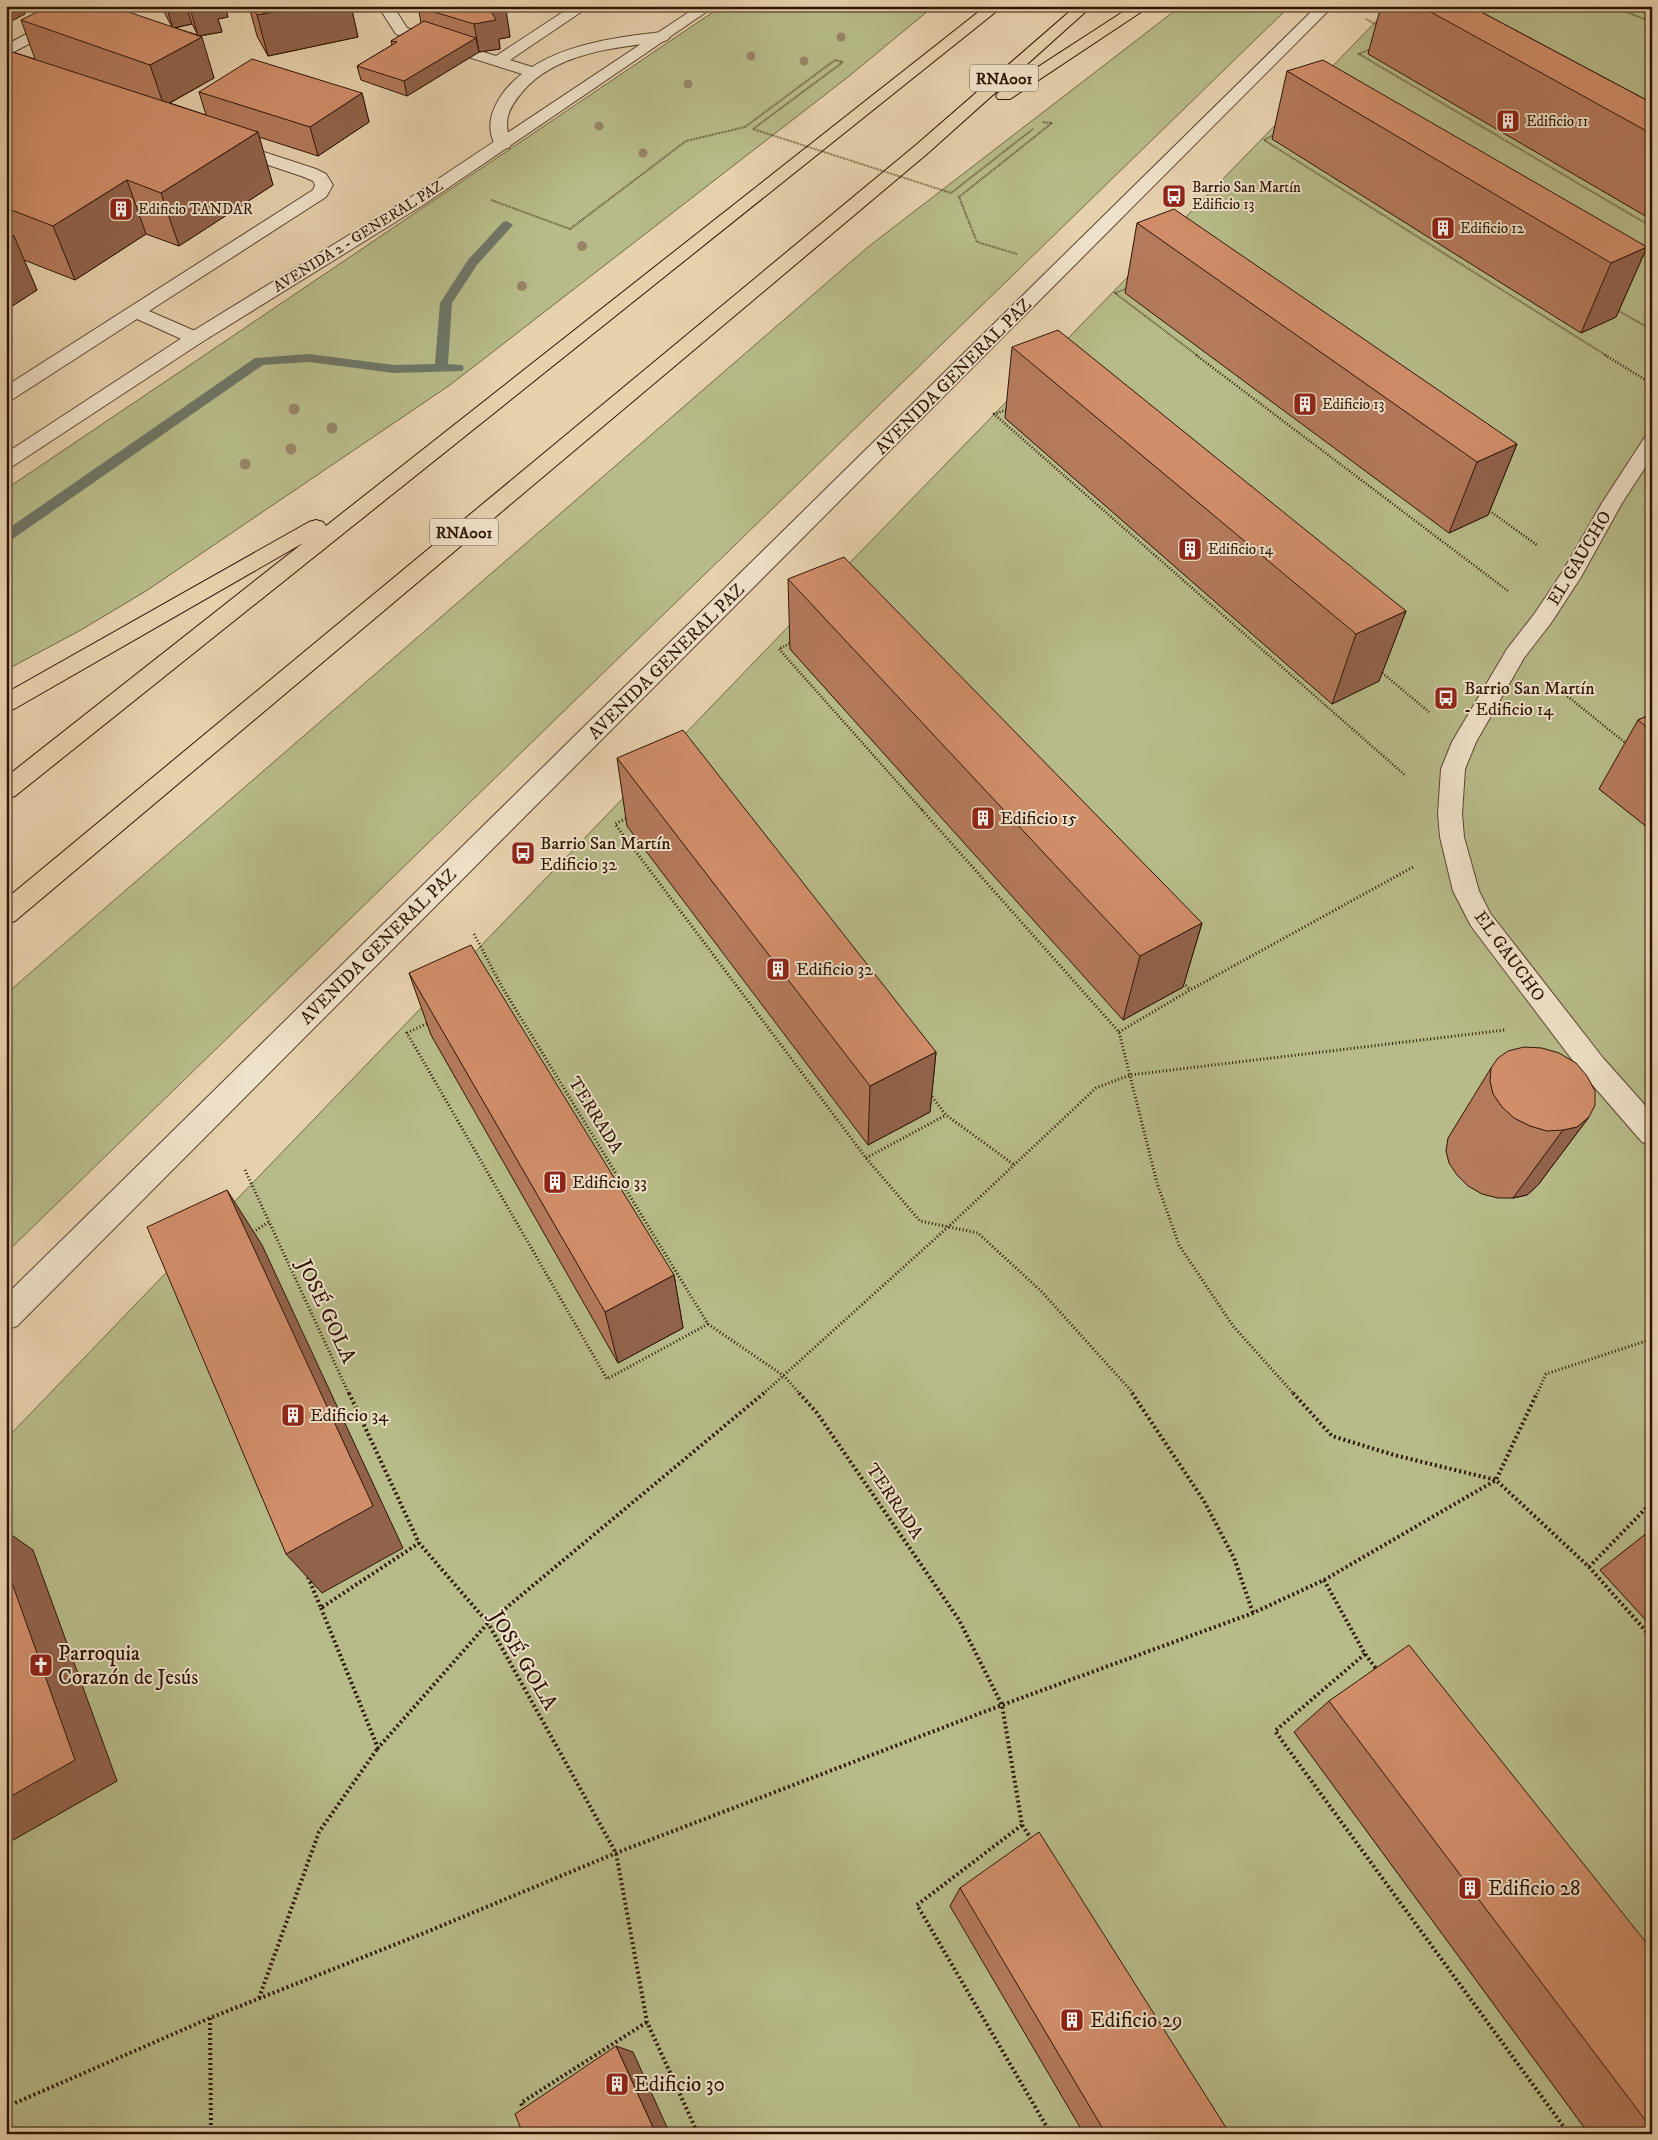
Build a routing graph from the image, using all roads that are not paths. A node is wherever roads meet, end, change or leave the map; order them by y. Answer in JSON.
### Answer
{"nodes":[{"id":1,"x":90,"y":6,"type":"edge"},
{"id":2,"x":385,"y":6,"type":"edge"},
{"id":3,"x":583,"y":6,"type":"edge"},
{"id":4,"x":708,"y":6,"type":"edge"},
{"id":5,"x":996,"y":6,"type":"edge"},
{"id":6,"x":1085,"y":6,"type":"edge"},
{"id":7,"x":1144,"y":6,"type":"edge"},
{"id":8,"x":1326,"y":6,"type":"edge"},
{"id":9,"x":662,"y":37,"type":"junction"},
{"id":10,"x":6,"y":51,"type":"edge"},
{"id":11,"x":498,"y":62,"type":"junction"},
{"id":12,"x":534,"y":73,"type":"junction"},
{"id":13,"x":218,"y":142,"type":"edge"},
{"id":14,"x":502,"y":144,"type":"junction"},
{"id":15,"x":922,"y":149,"type":"junction"},
{"id":16,"x":136,"y":312,"type":"junction"},
{"id":17,"x":194,"y":338,"type":"junction"},
{"id":18,"x":6,"y":395,"type":"edge"},
{"id":19,"x":1652,"y":442,"type":"edge"},
{"id":20,"x":6,"y":462,"type":"edge"},
{"id":21,"x":396,"y":482,"type":"junction"},
{"id":22,"x":6,"y":703,"type":"edge"},
{"id":23,"x":6,"y":790,"type":"edge"},
{"id":24,"x":6,"y":914,"type":"edge"},
{"id":25,"x":1652,"y":1133,"type":"edge"},
{"id":26,"x":6,"y":1316,"type":"edge"}],
"edges":[{"from":1,"to":10,"type":"street"},
{"from":2,"to":11,"type":"street"},
{"from":3,"to":11,"type":"street"},
{"from":4,"to":9,"type":"street","name":"AVENIDA 2 - GENERAL PAZ"},
{"from":5,"to":21,"type":"highway"},
{"from":6,"to":15,"type":"highway","number":"RNA001"},
{"from":7,"to":15,"type":"highway"},
{"from":8,"to":26,"type":"street","name":"AVENIDA GENERAL PAZ"},
{"from":9,"to":12,"type":"street"},
{"from":9,"to":14,"type":"street","name":"AVENIDA 2 - GENERAL PAZ"},
{"from":11,"to":12,"type":"street"},
{"from":12,"to":14,"type":"street"},
{"from":13,"to":16,"type":"street"},
{"from":14,"to":17,"type":"street","name":"AVENIDA 2 - GENERAL PAZ"},
{"from":15,"to":24,"type":"highway","number":"RNA001"},
{"from":16,"to":17,"type":"street"},
{"from":16,"to":18,"type":"street"},
{"from":17,"to":20,"type":"street","name":"AVENIDA 2 - GENERAL PAZ"},
{"from":19,"to":25,"type":"street","name":"EL GAUCHO"},
{"from":21,"to":22,"type":"highway"},
{"from":21,"to":23,"type":"highway"}]}
